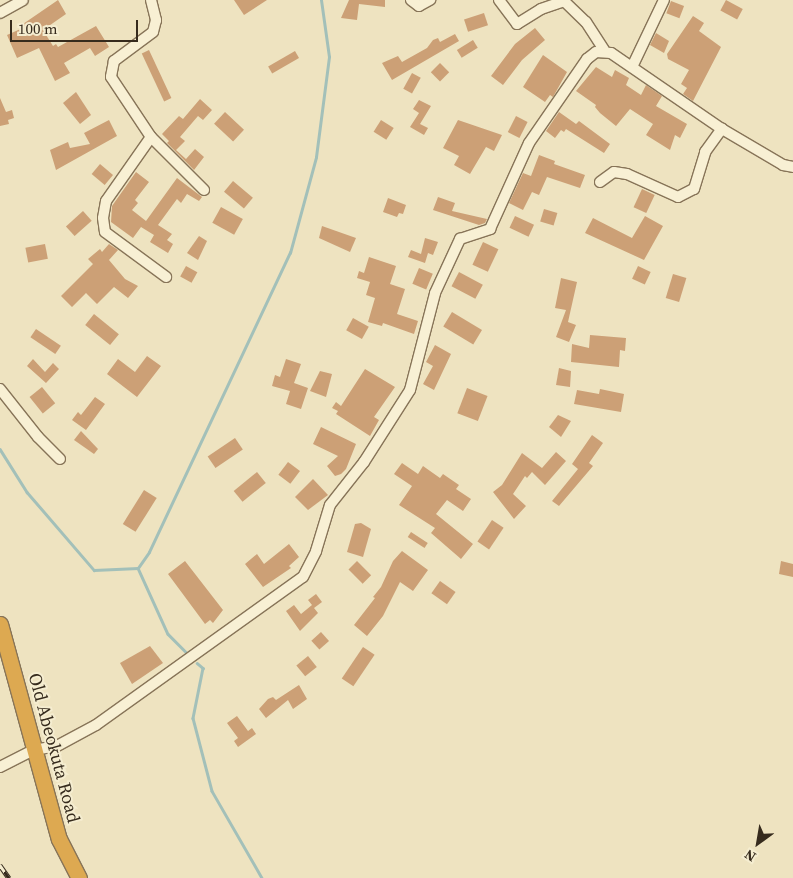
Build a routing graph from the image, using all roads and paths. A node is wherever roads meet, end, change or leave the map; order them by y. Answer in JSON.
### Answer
{"nodes":[{"id":1,"x":23,"y":0,"type":"edge"},
{"id":2,"x":151,"y":0,"type":"edge"},
{"id":3,"x":411,"y":0,"type":"edge"},
{"id":4,"x":430,"y":0,"type":"edge"},
{"id":5,"x":499,"y":0,"type":"edge"},
{"id":6,"x":664,"y":0,"type":"edge"},
{"id":7,"x":564,"y":1,"type":"edge"},
{"id":8,"x":0,"y":12,"type":"edge"},
{"id":9,"x":604,"y":50,"type":"junction"},
{"id":10,"x":632,"y":67,"type":"junction"},
{"id":11,"x":722,"y":129,"type":"junction"},
{"id":12,"x":151,"y":137,"type":"junction"},
{"id":13,"x":793,"y":167,"type":"edge"},
{"id":14,"x":600,"y":182,"type":"dead end"},
{"id":15,"x":204,"y":190,"type":"dead end"},
{"id":16,"x":166,"y":277,"type":"dead end"},
{"id":17,"x":0,"y":388,"type":"edge"},
{"id":18,"x":60,"y":459,"type":"dead end"},
{"id":19,"x":0,"y":624,"type":"edge"},
{"id":20,"x":34,"y":750,"type":"junction"},
{"id":21,"x":0,"y":767,"type":"edge"},
{"id":22,"x":79,"y":878,"type":"edge"}],
"edges":[{"from":1,"to":8,"type":"street"},
{"from":2,"to":12,"type":"street"},
{"from":3,"to":4,"type":"street"},
{"from":5,"to":7,"type":"street"},
{"from":6,"to":10,"type":"street"},
{"from":7,"to":9,"type":"street"},
{"from":9,"to":10,"type":"street"},
{"from":9,"to":20,"type":"street"},
{"from":10,"to":11,"type":"street"},
{"from":11,"to":13,"type":"street"},
{"from":11,"to":14,"type":"street"},
{"from":12,"to":15,"type":"street"},
{"from":12,"to":16,"type":"street"},
{"from":17,"to":18,"type":"street"},
{"from":19,"to":20,"type":"highway","name":"Old Abeokuta Road"},
{"from":20,"to":21,"type":"street"},
{"from":20,"to":22,"type":"highway","name":"Old Abeokuta Road"}]}
